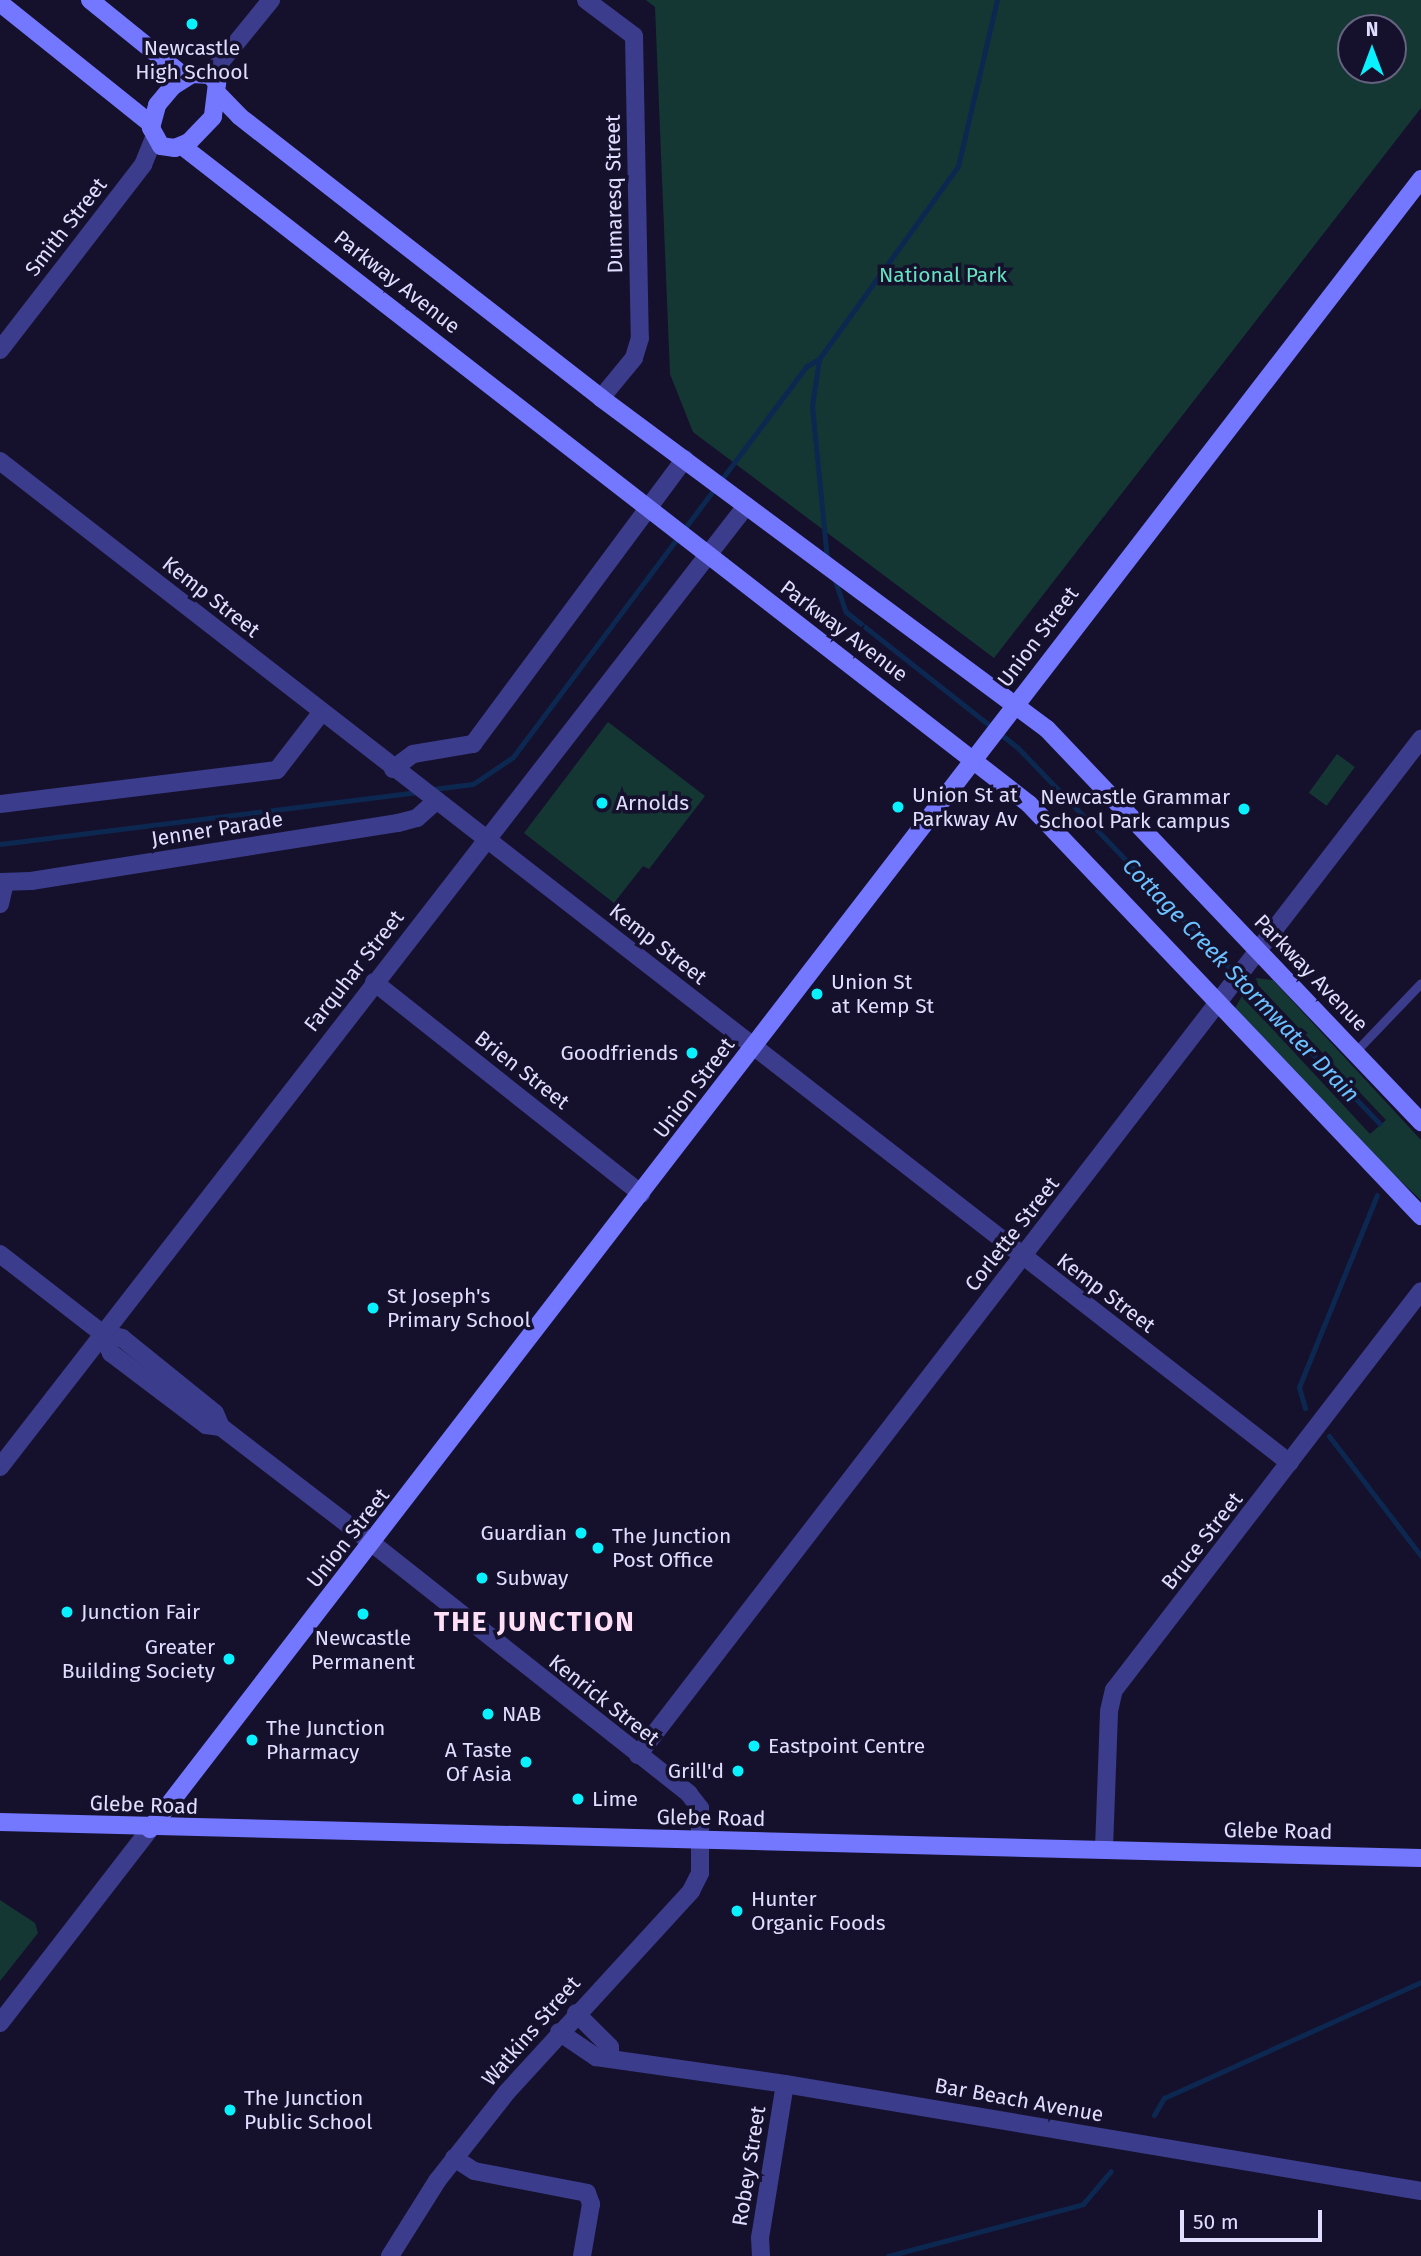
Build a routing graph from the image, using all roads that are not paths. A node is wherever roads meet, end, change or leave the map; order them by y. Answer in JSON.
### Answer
{"nodes":[{"id":1,"x":90,"y":0,"type":"edge"},
{"id":2,"x":271,"y":0,"type":"edge"},
{"id":3,"x":586,"y":0,"type":"edge"},
{"id":4,"x":0,"y":3,"type":"edge"},
{"id":5,"x":210,"y":75,"type":"junction"},
{"id":6,"x":186,"y":77,"type":"junction"},
{"id":7,"x":219,"y":95,"type":"junction"},
{"id":8,"x":164,"y":139,"type":"junction"},
{"id":9,"x":1421,"y":179,"type":"edge"},
{"id":10,"x":0,"y":350,"type":"edge"},
{"id":11,"x":601,"y":398,"type":"junction"},
{"id":12,"x":685,"y":459,"type":"junction"},
{"id":13,"x":0,"y":461,"type":"edge"},
{"id":14,"x":746,"y":506,"type":"junction"},
{"id":15,"x":648,"y":508,"type":"junction"},
{"id":16,"x":708,"y":556,"type":"junction"},
{"id":17,"x":1010,"y":712,"type":"junction"},
{"id":18,"x":321,"y":713,"type":"junction"},
{"id":19,"x":1421,"y":739,"type":"edge"},
{"id":20,"x":974,"y":759,"type":"junction"},
{"id":21,"x":399,"y":773,"type":"junction"},
{"id":22,"x":430,"y":799,"type":"junction"},
{"id":23,"x":0,"y":804,"type":"edge"},
{"id":24,"x":485,"y":840,"type":"junction"},
{"id":25,"x":3,"y":883,"type":"edge"},
{"id":26,"x":0,"y":904,"type":"edge"},
{"id":27,"x":1258,"y":951,"type":"junction"},
{"id":28,"x":374,"y":982,"type":"junction"},
{"id":29,"x":1421,"y":983,"type":"edge"},
{"id":30,"x":1217,"y":1004,"type":"junction"},
{"id":31,"x":754,"y":1047,"type":"junction"},
{"id":32,"x":1355,"y":1052,"type":"junction"},
{"id":33,"x":1421,"y":1122,"type":"edge"},
{"id":34,"x":642,"y":1194,"type":"junction"},
{"id":35,"x":1421,"y":1216,"type":"edge"},
{"id":36,"x":0,"y":1254,"type":"edge"},
{"id":37,"x":1023,"y":1258,"type":"junction"},
{"id":38,"x":1421,"y":1291,"type":"edge"},
{"id":39,"x":102,"y":1334,"type":"junction"},
{"id":40,"x":1290,"y":1463,"type":"junction"},
{"id":41,"x":0,"y":1467,"type":"edge"},
{"id":42,"x":373,"y":1544,"type":"junction"},
{"id":43,"x":638,"y":1755,"type":"junction"},
{"id":44,"x":0,"y":1822,"type":"edge"},
{"id":45,"x":150,"y":1829,"type":"junction"},
{"id":46,"x":700,"y":1840,"type":"junction"},
{"id":47,"x":1104,"y":1850,"type":"junction"},
{"id":48,"x":1421,"y":1858,"type":"edge"},
{"id":49,"x":576,"y":2013,"type":"junction"},
{"id":50,"x":0,"y":2023,"type":"edge"},
{"id":51,"x":559,"y":2032,"type":"junction"},
{"id":52,"x":610,"y":2056,"type":"junction"},
{"id":53,"x":785,"y":2084,"type":"junction"},
{"id":54,"x":454,"y":2158,"type":"junction"},
{"id":55,"x":1421,"y":2192,"type":"edge"},
{"id":56,"x":390,"y":2256,"type":"edge"},
{"id":57,"x":582,"y":2256,"type":"edge"},
{"id":58,"x":761,"y":2256,"type":"edge"}],
"edges":[{"from":1,"to":6,"type":"main road"},
{"from":2,"to":5,"type":"street"},
{"from":3,"to":11,"type":"street","name":"Dumaresq Street"},
{"from":4,"to":8,"type":"main road","name":"Parkway Avenue"},
{"from":5,"to":6,"type":"main road"},
{"from":5,"to":7,"type":"main road"},
{"from":6,"to":8,"type":"main road"},
{"from":7,"to":8,"type":"main road"},
{"from":7,"to":11,"type":"main road","name":"Parkway Avenue"},
{"from":8,"to":10,"type":"street","name":"Smith Street"},
{"from":8,"to":15,"type":"main road","name":"Parkway Avenue"},
{"from":9,"to":17,"type":"main road","name":"Union Street"},
{"from":11,"to":12,"type":"main road","name":"Parkway Avenue"},
{"from":12,"to":14,"type":"main road","name":"Parkway Avenue"},
{"from":12,"to":15,"type":"street"},
{"from":13,"to":18,"type":"street","name":"Kemp Street"},
{"from":14,"to":16,"type":"street","name":"Farquhar Street"},
{"from":14,"to":17,"type":"main road","name":"Parkway Avenue"},
{"from":15,"to":16,"type":"main road","name":"Parkway Avenue"},
{"from":15,"to":21,"type":"street"},
{"from":16,"to":20,"type":"main road","name":"Parkway Avenue"},
{"from":16,"to":24,"type":"street","name":"Farquhar Street"},
{"from":17,"to":20,"type":"main road","name":"Union Street"},
{"from":17,"to":27,"type":"main road","name":"Parkway Avenue"},
{"from":18,"to":21,"type":"street","name":"Kemp Street"},
{"from":18,"to":23,"type":"street"},
{"from":19,"to":27,"type":"street","name":"Corlette Street"},
{"from":20,"to":30,"type":"main road","name":"Parkway Avenue"},
{"from":20,"to":31,"type":"main road","name":"Union Street"},
{"from":21,"to":22,"type":"street","name":"Kemp Street"},
{"from":22,"to":24,"type":"street","name":"Kemp Street"},
{"from":22,"to":25,"type":"street","name":"Jenner Parade"},
{"from":24,"to":28,"type":"street","name":"Farquhar Street"},
{"from":24,"to":31,"type":"street","name":"Kemp Street"},
{"from":25,"to":26,"type":"street"},
{"from":27,"to":30,"type":"street","name":"Corlette Street"},
{"from":27,"to":32,"type":"main road","name":"Parkway Avenue"},
{"from":28,"to":34,"type":"street","name":"Brien Street"},
{"from":28,"to":39,"type":"street","name":"Farquhar Street"},
{"from":29,"to":32,"type":"lane"},
{"from":30,"to":35,"type":"main road","name":"Parkway Avenue"},
{"from":30,"to":37,"type":"street","name":"Corlette Street"},
{"from":31,"to":34,"type":"main road","name":"Union Street"},
{"from":31,"to":37,"type":"street","name":"Kemp Street"},
{"from":32,"to":33,"type":"main road","name":"Parkway Avenue"},
{"from":34,"to":42,"type":"main road","name":"Union Street"},
{"from":36,"to":39,"type":"street","name":"Kenrick Street"},
{"from":37,"to":40,"type":"street","name":"Kemp Street"},
{"from":37,"to":43,"type":"street","name":"Corlette Street"},
{"from":38,"to":40,"type":"street","name":"Bruce Street"},
{"from":39,"to":41,"type":"street","name":"Farquhar Street"},
{"from":39,"to":42,"type":"street","name":"Kenrick Street"},
{"from":40,"to":47,"type":"street","name":"Bruce Street"},
{"from":42,"to":43,"type":"street","name":"Kenrick Street"},
{"from":42,"to":45,"type":"main road","name":"Union Street"},
{"from":43,"to":46,"type":"street","name":"Kenrick Street"},
{"from":44,"to":45,"type":"main road","name":"Glebe Road"},
{"from":45,"to":46,"type":"main road","name":"Glebe Road"},
{"from":45,"to":50,"type":"street","name":"Union Street"},
{"from":46,"to":47,"type":"main road","name":"Glebe Road"},
{"from":46,"to":49,"type":"street","name":"Watkins Street"},
{"from":47,"to":48,"type":"main road","name":"Glebe Road"},
{"from":49,"to":51,"type":"street","name":"Watkins Street"},
{"from":49,"to":52,"type":"street"},
{"from":51,"to":52,"type":"street","name":"Bar Beach Avenue"},
{"from":51,"to":54,"type":"street","name":"Watkins Street"},
{"from":52,"to":53,"type":"street","name":"Bar Beach Avenue"},
{"from":53,"to":55,"type":"street","name":"Bar Beach Avenue"},
{"from":53,"to":58,"type":"street","name":"Robey Street"},
{"from":54,"to":56,"type":"street","name":"Watkins Street"},
{"from":54,"to":57,"type":"street"}]}
